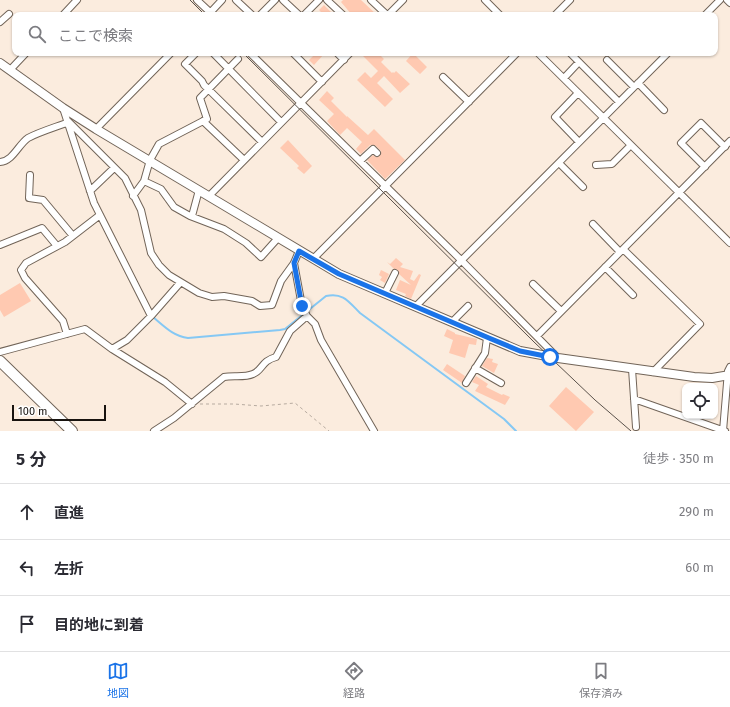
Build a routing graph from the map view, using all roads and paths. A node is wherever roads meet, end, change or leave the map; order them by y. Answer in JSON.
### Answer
{"nodes":[{"id":1,"x":77,"y":0,"type":"edge"},
{"id":2,"x":198,"y":0,"type":"edge"},
{"id":3,"x":222,"y":0,"type":"edge"},
{"id":4,"x":236,"y":0,"type":"edge"},
{"id":5,"x":275,"y":0,"type":"edge"},
{"id":6,"x":283,"y":0,"type":"edge"},
{"id":7,"x":319,"y":0,"type":"edge"},
{"id":8,"x":327,"y":0,"type":"edge"},
{"id":9,"x":371,"y":0,"type":"edge"},
{"id":10,"x":403,"y":0,"type":"edge"},
{"id":11,"x":485,"y":0,"type":"edge"},
{"id":12,"x":570,"y":0,"type":"edge"},
{"id":13,"x":720,"y":0,"type":"edge"},
{"id":14,"x":727,"y":0,"type":"edge"},
{"id":15,"x":730,"y":3,"type":"edge"},
{"id":16,"x":66,"y":12,"type":"edge"},
{"id":17,"x":208,"y":12,"type":"edge"},
{"id":18,"x":212,"y":12,"type":"edge"},
{"id":19,"x":249,"y":12,"type":"edge"},
{"id":20,"x":263,"y":12,"type":"edge"},
{"id":21,"x":296,"y":12,"type":"edge"},
{"id":22,"x":307,"y":12,"type":"edge"},
{"id":23,"x":340,"y":12,"type":"edge"},
{"id":24,"x":384,"y":12,"type":"edge"},
{"id":25,"x":390,"y":12,"type":"edge"},
{"id":26,"x":497,"y":12,"type":"edge"},
{"id":27,"x":558,"y":12,"type":"edge"},
{"id":28,"x":708,"y":12,"type":"edge"},
{"id":29,"x":9,"y":14,"type":"dead end"},
{"id":30,"x":0,"y":22,"type":"edge"},
{"id":31,"x":23,"y":56,"type":"edge"},
{"id":32,"x":168,"y":56,"type":"edge"},
{"id":33,"x":193,"y":56,"type":"edge"},
{"id":34,"x":215,"y":56,"type":"edge"},
{"id":35,"x":253,"y":56,"type":"edge"},
{"id":36,"x":296,"y":56,"type":"edge"},
{"id":37,"x":340,"y":56,"type":"edge"},
{"id":38,"x":347,"y":56,"type":"edge"},
{"id":39,"x":514,"y":56,"type":"edge"},
{"id":40,"x":541,"y":56,"type":"edge"},
{"id":41,"x":573,"y":56,"type":"edge"},
{"id":42,"x":665,"y":56,"type":"edge"},
{"id":43,"x":238,"y":59,"type":"dead end"},
{"id":44,"x":344,"y":60,"type":"junction"},
{"id":45,"x":607,"y":60,"type":"dead end"},
{"id":46,"x":580,"y":62,"type":"junction"},
{"id":47,"x":0,"y":63,"type":"edge"},
{"id":48,"x":228,"y":69,"type":"junction"},
{"id":49,"x":10,"y":70,"type":"junction"},
{"id":50,"x":443,"y":76,"type":"dead end"},
{"id":51,"x":564,"y":78,"type":"junction"},
{"id":52,"x":322,"y":82,"type":"junction"},
{"id":53,"x":636,"y":85,"type":"junction"},
{"id":54,"x":208,"y":89,"type":"junction"},
{"id":55,"x":578,"y":93,"type":"junction"},
{"id":56,"x":469,"y":102,"type":"junction"},
{"id":57,"x":619,"y":102,"type":"junction"},
{"id":58,"x":301,"y":103,"type":"junction"},
{"id":59,"x":63,"y":108,"type":"junction"},
{"id":60,"x":664,"y":110,"type":"dead end"},
{"id":61,"x":603,"y":118,"type":"junction"},
{"id":62,"x":203,"y":121,"type":"junction"},
{"id":63,"x":69,"y":122,"type":"junction"},
{"id":64,"x":281,"y":122,"type":"junction"},
{"id":65,"x":96,"y":129,"type":"junction"},
{"id":66,"x":730,"y":141,"type":"edge"},
{"id":67,"x":262,"y":142,"type":"junction"},
{"id":68,"x":579,"y":142,"type":"junction"},
{"id":69,"x":631,"y":145,"type":"junction"},
{"id":70,"x":725,"y":147,"type":"junction"},
{"id":71,"x":377,"y":153,"type":"dead end"},
{"id":72,"x":150,"y":160,"type":"junction"},
{"id":73,"x":244,"y":160,"type":"junction"},
{"id":74,"x":360,"y":161,"type":"junction"},
{"id":75,"x":0,"y":162,"type":"edge"},
{"id":76,"x":559,"y":163,"type":"junction"},
{"id":77,"x":596,"y":165,"type":"dead end"},
{"id":78,"x":705,"y":167,"type":"junction"},
{"id":79,"x":114,"y":168,"type":"junction"},
{"id":80,"x":30,"y":175,"type":"dead end"},
{"id":81,"x":144,"y":181,"type":"junction"},
{"id":82,"x":385,"y":187,"type":"junction"},
{"id":83,"x":583,"y":187,"type":"dead end"},
{"id":84,"x":200,"y":190,"type":"junction"},
{"id":85,"x":90,"y":191,"type":"junction"},
{"id":86,"x":679,"y":192,"type":"junction"},
{"id":87,"x":134,"y":196,"type":"junction"},
{"id":88,"x":209,"y":196,"type":"junction"},
{"id":89,"x":100,"y":214,"type":"junction"},
{"id":90,"x":192,"y":216,"type":"junction"},
{"id":91,"x":593,"y":224,"type":"dead end"},
{"id":92,"x":73,"y":236,"type":"junction"},
{"id":93,"x":278,"y":238,"type":"junction"},
{"id":94,"x":730,"y":243,"type":"edge"},
{"id":95,"x":0,"y":246,"type":"edge"},
{"id":96,"x":57,"y":246,"type":"junction"},
{"id":97,"x":622,"y":250,"type":"junction"},
{"id":98,"x":299,"y":251,"type":"junction"},
{"id":99,"x":313,"y":259,"type":"junction"},
{"id":100,"x":461,"y":260,"type":"junction"},
{"id":101,"x":294,"y":263,"type":"junction"},
{"id":102,"x":605,"y":267,"type":"junction"},
{"id":103,"x":395,"y":273,"type":"dead end"},
{"id":104,"x":180,"y":283,"type":"junction"},
{"id":105,"x":533,"y":284,"type":"dead end"},
{"id":106,"x":385,"y":293,"type":"junction"},
{"id":107,"x":633,"y":295,"type":"dead end"},
{"id":108,"x":416,"y":306,"type":"junction"},
{"id":109,"x":468,"y":306,"type":"dead end"},
{"id":110,"x":561,"y":311,"type":"junction"},
{"id":111,"x":306,"y":314,"type":"junction"},
{"id":112,"x":151,"y":316,"type":"junction"},
{"id":113,"x":452,"y":322,"type":"junction"},
{"id":114,"x":67,"y":334,"type":"junction"},
{"id":115,"x":537,"y":336,"type":"junction"},
{"id":116,"x":487,"y":338,"type":"junction"},
{"id":117,"x":112,"y":349,"type":"junction"},
{"id":118,"x":0,"y":352,"type":"edge"},
{"id":119,"x":558,"y":358,"type":"junction"},
{"id":120,"x":0,"y":361,"type":"edge"},
{"id":121,"x":730,"y":367,"type":"edge"},
{"id":122,"x":475,"y":368,"type":"junction"},
{"id":123,"x":632,"y":370,"type":"junction"},
{"id":124,"x":653,"y":372,"type":"junction"},
{"id":125,"x":729,"y":375,"type":"edge"},
{"id":126,"x":466,"y":383,"type":"dead end"},
{"id":127,"x":501,"y":383,"type":"dead end"},
{"id":128,"x":634,"y":399,"type":"junction"},
{"id":129,"x":192,"y":404,"type":"junction"},
{"id":130,"x":636,"y":427,"type":"dead end"},
{"id":131,"x":72,"y":431,"type":"edge"},
{"id":132,"x":154,"y":431,"type":"edge"},
{"id":133,"x":329,"y":431,"type":"edge"},
{"id":134,"x":374,"y":431,"type":"edge"},
{"id":135,"x":724,"y":431,"type":"edge"}],
"edges":[{"from":1,"to":16,"type":"street"},
{"from":2,"to":17,"type":"street"},
{"from":3,"to":18,"type":"street"},
{"from":4,"to":19,"type":"street"},
{"from":5,"to":20,"type":"street"},
{"from":6,"to":21,"type":"street"},
{"from":7,"to":22,"type":"street"},
{"from":8,"to":23,"type":"street"},
{"from":9,"to":24,"type":"street"},
{"from":10,"to":25,"type":"street"},
{"from":11,"to":26,"type":"street"},
{"from":12,"to":27,"type":"street"},
{"from":13,"to":28,"type":"street"},
{"from":14,"to":15,"type":"street"},
{"from":29,"to":30,"type":"street"},
{"from":31,"to":49,"type":"street"},
{"from":32,"to":65,"type":"street"},
{"from":33,"to":54,"type":"street"},
{"from":34,"to":48,"type":"street"},
{"from":35,"to":58,"type":"street"},
{"from":36,"to":52,"type":"street"},
{"from":37,"to":44,"type":"street"},
{"from":38,"to":44,"type":"street"},
{"from":39,"to":56,"type":"street"},
{"from":40,"to":51,"type":"street"},
{"from":41,"to":46,"type":"street"},
{"from":42,"to":53,"type":"street"},
{"from":43,"to":48,"type":"street"},
{"from":44,"to":52,"type":"street"},
{"from":45,"to":53,"type":"street"},
{"from":46,"to":51,"type":"street"},
{"from":46,"to":57,"type":"street"},
{"from":47,"to":49,"type":"street"},
{"from":48,"to":54,"type":"street"},
{"from":48,"to":64,"type":"street"},
{"from":49,"to":59,"type":"street"},
{"from":50,"to":56,"type":"street"},
{"from":51,"to":55,"type":"street"},
{"from":52,"to":58,"type":"street"},
{"from":53,"to":57,"type":"street"},
{"from":53,"to":60,"type":"street"},
{"from":54,"to":62,"type":"street"},
{"from":54,"to":67,"type":"street"},
{"from":55,"to":61,"type":"street"},
{"from":55,"to":68,"type":"street"},
{"from":56,"to":82,"type":"street"},
{"from":57,"to":61,"type":"street"},
{"from":58,"to":64,"type":"street"},
{"from":58,"to":74,"type":"street"},
{"from":59,"to":63,"type":"street"},
{"from":59,"to":65,"type":"street"},
{"from":61,"to":68,"type":"street"},
{"from":61,"to":69,"type":"street"},
{"from":62,"to":72,"type":"street"},
{"from":62,"to":73,"type":"street"},
{"from":63,"to":75,"type":"street"},
{"from":63,"to":79,"type":"street"},
{"from":63,"to":85,"type":"street"},
{"from":64,"to":67,"type":"street"},
{"from":65,"to":72,"type":"street"},
{"from":66,"to":70,"type":"street"},
{"from":67,"to":73,"type":"street"},
{"from":68,"to":76,"type":"street"},
{"from":69,"to":77,"type":"street"},
{"from":69,"to":86,"type":"street"},
{"from":70,"to":78,"type":"street"},
{"from":70,"to":78,"type":"street"},
{"from":71,"to":74,"type":"street"},
{"from":72,"to":81,"type":"street"},
{"from":72,"to":84,"type":"street"},
{"from":73,"to":88,"type":"street"},
{"from":74,"to":82,"type":"street"},
{"from":76,"to":83,"type":"street"},
{"from":76,"to":100,"type":"street"},
{"from":78,"to":86,"type":"street"},
{"from":79,"to":85,"type":"street"},
{"from":79,"to":87,"type":"street"},
{"from":80,"to":92,"type":"street"},
{"from":81,"to":87,"type":"street"},
{"from":81,"to":90,"type":"street"},
{"from":82,"to":99,"type":"street"},
{"from":82,"to":100,"type":"street"},
{"from":84,"to":88,"type":"street"},
{"from":84,"to":90,"type":"street"},
{"from":85,"to":89,"type":"street"},
{"from":86,"to":94,"type":"street"},
{"from":86,"to":97,"type":"street"},
{"from":87,"to":104,"type":"street"},
{"from":88,"to":93,"type":"street"},
{"from":89,"to":92,"type":"street"},
{"from":89,"to":112,"type":"street"},
{"from":90,"to":93,"type":"street"},
{"from":91,"to":97,"type":"street"},
{"from":92,"to":96,"type":"street"},
{"from":93,"to":98,"type":"street"},
{"from":95,"to":96,"type":"street"},
{"from":96,"to":114,"type":"street"},
{"from":97,"to":102,"type":"street"},
{"from":97,"to":124,"type":"street"},
{"from":98,"to":99,"type":"street"},
{"from":98,"to":101,"type":"street"},
{"from":99,"to":106,"type":"street"},
{"from":100,"to":108,"type":"street"},
{"from":100,"to":115,"type":"street"},
{"from":101,"to":104,"type":"street"},
{"from":101,"to":111,"type":"street"},
{"from":102,"to":107,"type":"street"},
{"from":102,"to":110,"type":"street"},
{"from":103,"to":106,"type":"street"},
{"from":104,"to":112,"type":"street"},
{"from":105,"to":110,"type":"street"},
{"from":106,"to":108,"type":"street"},
{"from":108,"to":113,"type":"street"},
{"from":109,"to":113,"type":"street"},
{"from":110,"to":115,"type":"street"},
{"from":111,"to":129,"type":"street"},
{"from":111,"to":134,"type":"street"},
{"from":112,"to":117,"type":"street"},
{"from":113,"to":116,"type":"street"},
{"from":114,"to":117,"type":"street"},
{"from":114,"to":118,"type":"street"},
{"from":115,"to":119,"type":"street"},
{"from":116,"to":119,"type":"street"},
{"from":116,"to":122,"type":"street"},
{"from":117,"to":129,"type":"street"},
{"from":119,"to":123,"type":"street"},
{"from":120,"to":131,"type":"highway"},
{"from":121,"to":125,"type":"street"},
{"from":122,"to":126,"type":"street"},
{"from":122,"to":127,"type":"street"},
{"from":123,"to":124,"type":"street"},
{"from":123,"to":128,"type":"street"},
{"from":124,"to":125,"type":"street"},
{"from":125,"to":135,"type":"street"},
{"from":128,"to":130,"type":"street"},
{"from":128,"to":135,"type":"street"},
{"from":129,"to":132,"type":"street"},
{"from":129,"to":133,"type":"path"}]}
